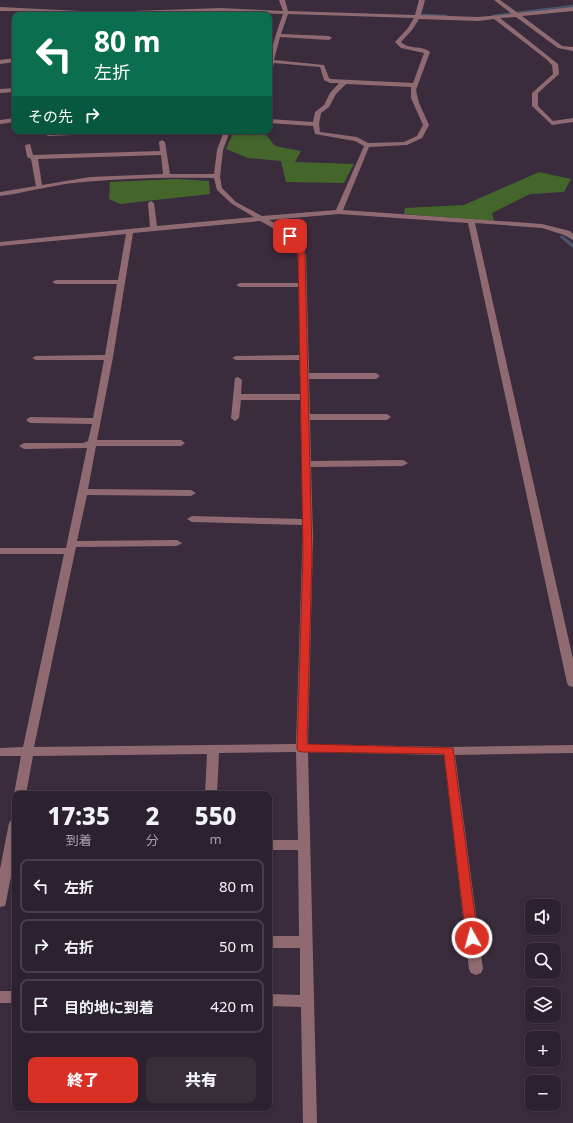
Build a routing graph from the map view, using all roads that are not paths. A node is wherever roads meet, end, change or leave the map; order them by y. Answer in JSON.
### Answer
{"nodes":[{"id":1,"x":282,"y":0,"type":"edge"},
{"id":2,"x":422,"y":0,"type":"edge"},
{"id":3,"x":497,"y":0,"type":"edge"},
{"id":4,"x":573,"y":8,"type":"edge"},
{"id":5,"x":0,"y":9,"type":"edge"},
{"id":6,"x":562,"y":10,"type":"junction"},
{"id":7,"x":62,"y":12,"type":"edge"},
{"id":8,"x":158,"y":12,"type":"edge"},
{"id":9,"x":262,"y":12,"type":"edge"},
{"id":10,"x":272,"y":12,"type":"edge"},
{"id":11,"x":286,"y":13,"type":"junction"},
{"id":12,"x":515,"y":14,"type":"junction"},
{"id":13,"x":418,"y":16,"type":"junction"},
{"id":14,"x":496,"y":18,"type":"junction"},
{"id":15,"x":573,"y":18,"type":"edge"},
{"id":16,"x":278,"y":35,"type":"junction"},
{"id":17,"x":329,"y":38,"type":"dead end"},
{"id":18,"x":272,"y":44,"type":"edge"},
{"id":19,"x":573,"y":49,"type":"edge"},
{"id":20,"x":12,"y":60,"type":"edge"},
{"id":21,"x":272,"y":61,"type":"edge"},
{"id":22,"x":0,"y":62,"type":"edge"},
{"id":23,"x":344,"y":82,"type":"junction"},
{"id":24,"x":414,"y":85,"type":"junction"},
{"id":25,"x":12,"y":90,"type":"edge"},
{"id":26,"x":0,"y":91,"type":"edge"},
{"id":27,"x":12,"y":120,"type":"edge"},
{"id":28,"x":573,"y":120,"type":"edge"},
{"id":29,"x":0,"y":122,"type":"edge"},
{"id":30,"x":272,"y":122,"type":"edge"},
{"id":31,"x":316,"y":124,"type":"junction"},
{"id":32,"x":48,"y":134,"type":"dead end"},
{"id":33,"x":73,"y":134,"type":"edge"},
{"id":34,"x":226,"y":134,"type":"edge"},
{"id":35,"x":162,"y":142,"type":"dead end"},
{"id":36,"x":28,"y":145,"type":"dead end"},
{"id":37,"x":367,"y":145,"type":"junction"},
{"id":38,"x":164,"y":153,"type":"junction"},
{"id":39,"x":34,"y":156,"type":"junction"},
{"id":40,"x":167,"y":175,"type":"junction"},
{"id":41,"x":217,"y":176,"type":"junction"},
{"id":42,"x":39,"y":186,"type":"junction"},
{"id":43,"x":0,"y":194,"type":"edge"},
{"id":44,"x":151,"y":202,"type":"dead end"},
{"id":45,"x":339,"y":212,"type":"junction"},
{"id":46,"x":260,"y":219,"type":"junction"},
{"id":47,"x":471,"y":222,"type":"junction"},
{"id":48,"x":154,"y":230,"type":"junction"},
{"id":49,"x":130,"y":232,"type":"junction"},
{"id":50,"x":573,"y":238,"type":"edge"},
{"id":51,"x":0,"y":244,"type":"edge"},
{"id":52,"x":56,"y":282,"type":"dead end"},
{"id":53,"x":121,"y":282,"type":"junction"},
{"id":54,"x":240,"y":285,"type":"dead end"},
{"id":55,"x":302,"y":285,"type":"junction"},
{"id":56,"x":109,"y":357,"type":"junction"},
{"id":57,"x":36,"y":358,"type":"dead end"},
{"id":58,"x":236,"y":358,"type":"dead end"},
{"id":59,"x":304,"y":358,"type":"junction"},
{"id":60,"x":304,"y":376,"type":"junction"},
{"id":61,"x":376,"y":376,"type":"dead end"},
{"id":62,"x":238,"y":380,"type":"dead end"},
{"id":63,"x":237,"y":397,"type":"junction"},
{"id":64,"x":305,"y":397,"type":"junction"},
{"id":65,"x":306,"y":417,"type":"junction"},
{"id":66,"x":387,"y":417,"type":"dead end"},
{"id":67,"x":235,"y":418,"type":"dead end"},
{"id":68,"x":30,"y":420,"type":"dead end"},
{"id":69,"x":96,"y":421,"type":"junction"},
{"id":70,"x":92,"y":443,"type":"junction"},
{"id":71,"x":181,"y":443,"type":"dead end"},
{"id":72,"x":24,"y":446,"type":"dead end"},
{"id":73,"x":402,"y":462,"type":"dead end"},
{"id":74,"x":307,"y":464,"type":"junction"},
{"id":75,"x":83,"y":492,"type":"junction"},
{"id":76,"x":191,"y":493,"type":"dead end"},
{"id":77,"x":192,"y":519,"type":"dead end"},
{"id":78,"x":308,"y":522,"type":"junction"},
{"id":79,"x":177,"y":542,"type":"dead end"},
{"id":80,"x":72,"y":547,"type":"junction"},
{"id":81,"x":0,"y":551,"type":"edge"},
{"id":82,"x":573,"y":684,"type":"edge"},
{"id":83,"x":302,"y":748,"type":"junction"},
{"id":84,"x":213,"y":749,"type":"junction"},
{"id":85,"x":573,"y":749,"type":"edge"},
{"id":86,"x":449,"y":750,"type":"junction"},
{"id":87,"x":0,"y":752,"type":"edge"},
{"id":88,"x":28,"y":752,"type":"junction"},
{"id":89,"x":21,"y":791,"type":"edge"},
{"id":90,"x":211,"y":791,"type":"edge"},
{"id":91,"x":12,"y":838,"type":"edge"},
{"id":92,"x":272,"y":845,"type":"edge"},
{"id":93,"x":304,"y":845,"type":"junction"},
{"id":94,"x":0,"y":897,"type":"edge"},
{"id":95,"x":272,"y":942,"type":"edge"},
{"id":96,"x":306,"y":942,"type":"junction"},
{"id":97,"x":476,"y":969,"type":"dead end"},
{"id":98,"x":0,"y":997,"type":"edge"},
{"id":99,"x":12,"y":998,"type":"edge"},
{"id":100,"x":272,"y":1000,"type":"edge"},
{"id":101,"x":308,"y":1001,"type":"junction"},
{"id":102,"x":310,"y":1123,"type":"edge"}],
"edges":[{"from":1,"to":11,"type":"street"},
{"from":2,"to":13,"type":"street"},
{"from":3,"to":12,"type":"street"},
{"from":4,"to":6,"type":"street"},
{"from":5,"to":7,"type":"street"},
{"from":6,"to":12,"type":"street"},
{"from":6,"to":15,"type":"street"},
{"from":8,"to":9,"type":"street"},
{"from":10,"to":11,"type":"street"},
{"from":11,"to":13,"type":"street"},
{"from":11,"to":16,"type":"street"},
{"from":12,"to":14,"type":"street"},
{"from":12,"to":19,"type":"street"},
{"from":13,"to":14,"type":"street"},
{"from":13,"to":24,"type":"street"},
{"from":14,"to":28,"type":"street"},
{"from":16,"to":17,"type":"street"},
{"from":16,"to":18,"type":"street"},
{"from":20,"to":22,"type":"street"},
{"from":21,"to":23,"type":"street"},
{"from":23,"to":24,"type":"street"},
{"from":23,"to":31,"type":"street"},
{"from":24,"to":37,"type":"street"},
{"from":25,"to":26,"type":"street"},
{"from":27,"to":29,"type":"street"},
{"from":30,"to":31,"type":"street"},
{"from":31,"to":37,"type":"street"},
{"from":32,"to":33,"type":"street"},
{"from":34,"to":41,"type":"street"},
{"from":35,"to":38,"type":"street"},
{"from":36,"to":39,"type":"street"},
{"from":37,"to":45,"type":"street"},
{"from":38,"to":39,"type":"street"},
{"from":38,"to":40,"type":"street"},
{"from":39,"to":42,"type":"street"},
{"from":40,"to":41,"type":"street"},
{"from":40,"to":42,"type":"street"},
{"from":41,"to":46,"type":"street"},
{"from":42,"to":43,"type":"street"},
{"from":44,"to":48,"type":"street"},
{"from":45,"to":46,"type":"street"},
{"from":45,"to":47,"type":"street"},
{"from":46,"to":48,"type":"street"},
{"from":46,"to":55,"type":"street"},
{"from":47,"to":50,"type":"street"},
{"from":47,"to":82,"type":"street"},
{"from":48,"to":49,"type":"street"},
{"from":49,"to":51,"type":"street"},
{"from":49,"to":53,"type":"street"},
{"from":52,"to":53,"type":"street"},
{"from":53,"to":56,"type":"street"},
{"from":54,"to":55,"type":"street"},
{"from":55,"to":59,"type":"street"},
{"from":56,"to":57,"type":"street"},
{"from":56,"to":69,"type":"street"},
{"from":58,"to":59,"type":"street"},
{"from":59,"to":60,"type":"street"},
{"from":60,"to":61,"type":"street"},
{"from":60,"to":64,"type":"street"},
{"from":62,"to":63,"type":"street"},
{"from":63,"to":64,"type":"street"},
{"from":63,"to":67,"type":"street"},
{"from":64,"to":65,"type":"street"},
{"from":65,"to":66,"type":"street"},
{"from":65,"to":74,"type":"street"},
{"from":68,"to":69,"type":"street"},
{"from":69,"to":70,"type":"street"},
{"from":70,"to":71,"type":"street"},
{"from":70,"to":72,"type":"street"},
{"from":70,"to":75,"type":"street"},
{"from":73,"to":74,"type":"street"},
{"from":74,"to":78,"type":"street"},
{"from":75,"to":76,"type":"street"},
{"from":75,"to":80,"type":"street"},
{"from":77,"to":78,"type":"street"},
{"from":78,"to":83,"type":"street"},
{"from":79,"to":80,"type":"street"},
{"from":80,"to":81,"type":"street"},
{"from":80,"to":88,"type":"street"},
{"from":83,"to":84,"type":"street"},
{"from":83,"to":86,"type":"street"},
{"from":83,"to":93,"type":"street"},
{"from":84,"to":88,"type":"street"},
{"from":84,"to":90,"type":"street"},
{"from":85,"to":86,"type":"street"},
{"from":86,"to":97,"type":"street"},
{"from":87,"to":88,"type":"street"},
{"from":88,"to":89,"type":"street"},
{"from":91,"to":94,"type":"street"},
{"from":92,"to":93,"type":"street"},
{"from":93,"to":96,"type":"street"},
{"from":95,"to":96,"type":"street"},
{"from":96,"to":101,"type":"street"},
{"from":98,"to":99,"type":"street"},
{"from":100,"to":101,"type":"street"},
{"from":101,"to":102,"type":"street"}]}
